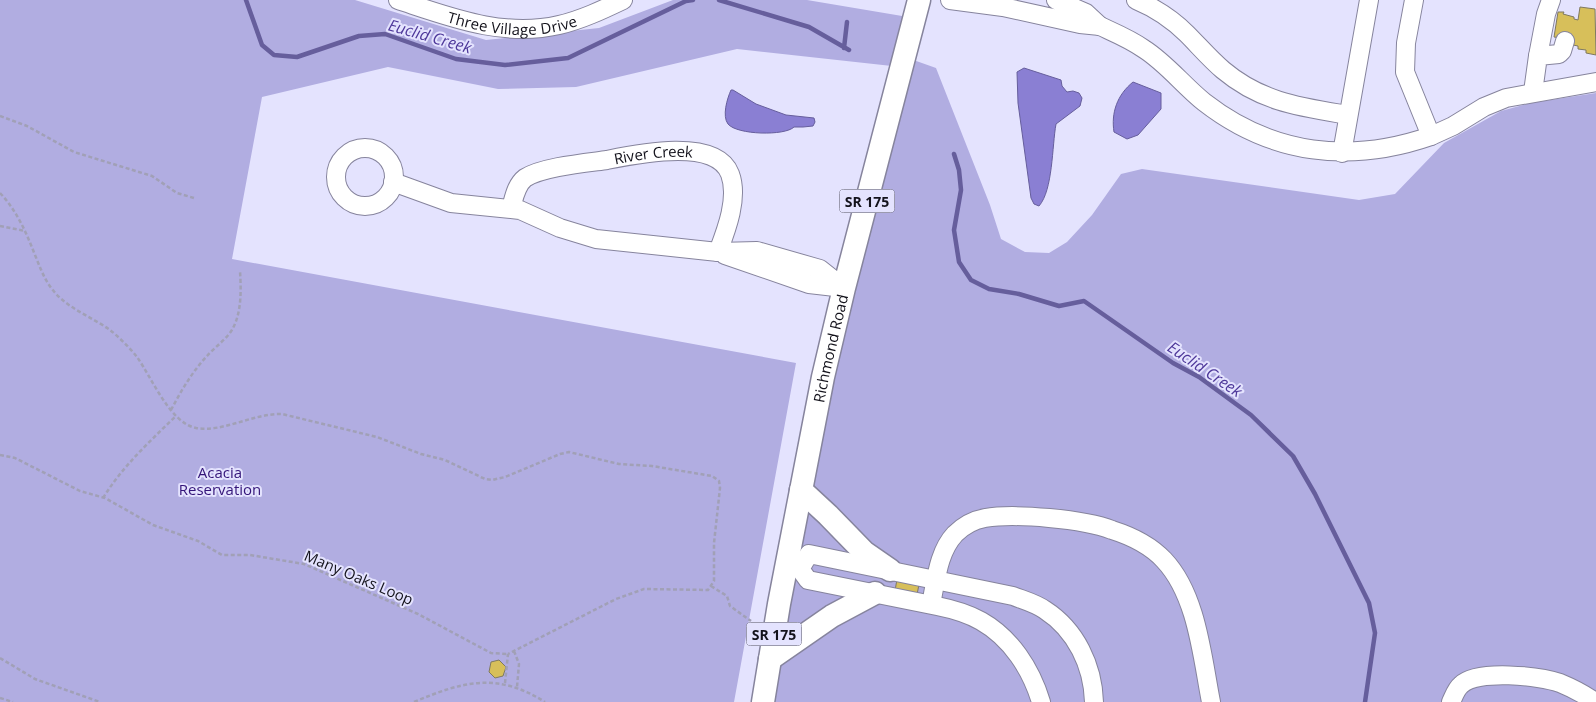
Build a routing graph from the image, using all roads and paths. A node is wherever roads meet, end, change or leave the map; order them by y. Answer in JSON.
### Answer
{"nodes":[{"id":1,"x":398,"y":0,"type":"edge"},
{"id":2,"x":623,"y":0,"type":"edge"},
{"id":3,"x":919,"y":0,"type":"edge"},
{"id":4,"x":950,"y":0,"type":"edge"},
{"id":5,"x":1136,"y":0,"type":"edge"},
{"id":6,"x":1369,"y":0,"type":"edge"},
{"id":7,"x":1414,"y":0,"type":"edge"},
{"id":8,"x":1551,"y":0,"type":"edge"},
{"id":9,"x":1059,"y":1,"type":"edge"},
{"id":10,"x":1100,"y":26,"type":"junction"},
{"id":11,"x":1565,"y":41,"type":"dead end"},
{"id":12,"x":1538,"y":56,"type":"junction"},
{"id":13,"x":1596,"y":82,"type":"edge"},
{"id":14,"x":1533,"y":92,"type":"junction"},
{"id":15,"x":1348,"y":115,"type":"junction"},
{"id":16,"x":0,"y":116,"type":"edge"},
{"id":17,"x":1431,"y":136,"type":"junction"},
{"id":18,"x":1342,"y":153,"type":"junction"},
{"id":19,"x":393,"y":182,"type":"dead end"},
{"id":20,"x":0,"y":193,"type":"edge"},
{"id":21,"x":194,"y":198,"type":"dead end"},
{"id":22,"x":511,"y":208,"type":"junction"},
{"id":23,"x":0,"y":226,"type":"edge"},
{"id":24,"x":25,"y":231,"type":"junction"},
{"id":25,"x":718,"y":252,"type":"junction"},
{"id":26,"x":240,"y":271,"type":"dead end"},
{"id":27,"x":844,"y":288,"type":"junction"},
{"id":28,"x":171,"y":410,"type":"junction"},
{"id":29,"x":176,"y":416,"type":"junction"},
{"id":30,"x":0,"y":456,"type":"edge"},
{"id":31,"x":801,"y":490,"type":"junction"},
{"id":32,"x":104,"y":498,"type":"junction"},
{"id":33,"x":890,"y":570,"type":"junction"},
{"id":34,"x":936,"y":580,"type":"junction"},
{"id":35,"x":711,"y":586,"type":"junction"},
{"id":36,"x":875,"y":593,"type":"junction"},
{"id":37,"x":931,"y":604,"type":"junction"},
{"id":38,"x":751,"y":622,"type":"dead end"},
{"id":39,"x":514,"y":651,"type":"junction"},
{"id":40,"x":508,"y":654,"type":"junction"},
{"id":41,"x":0,"y":658,"type":"edge"},
{"id":42,"x":770,"y":659,"type":"junction"},
{"id":43,"x":505,"y":683,"type":"junction"},
{"id":44,"x":517,"y":687,"type":"junction"},
{"id":45,"x":0,"y":698,"type":"edge"},
{"id":46,"x":12,"y":702,"type":"edge"},
{"id":47,"x":100,"y":702,"type":"edge"},
{"id":48,"x":414,"y":702,"type":"edge"},
{"id":49,"x":545,"y":702,"type":"edge"},
{"id":50,"x":763,"y":702,"type":"edge"},
{"id":51,"x":1041,"y":702,"type":"edge"},
{"id":52,"x":1094,"y":702,"type":"edge"},
{"id":53,"x":1211,"y":702,"type":"edge"},
{"id":54,"x":1451,"y":702,"type":"edge"},
{"id":55,"x":1594,"y":702,"type":"edge"}],
"edges":[{"from":1,"to":2,"type":"street","name":"Three Village Drive"},
{"from":3,"to":27,"type":"main road","name":"Richmond Road","number":"SR 175"},
{"from":4,"to":10,"type":"street"},
{"from":5,"to":15,"type":"street"},
{"from":6,"to":15,"type":"street"},
{"from":7,"to":17,"type":"street"},
{"from":8,"to":12,"type":"street"},
{"from":9,"to":10,"type":"street"},
{"from":10,"to":18,"type":"street"},
{"from":11,"to":12,"type":"street"},
{"from":12,"to":14,"type":"street"},
{"from":13,"to":14,"type":"street"},
{"from":14,"to":17,"type":"street"},
{"from":15,"to":18,"type":"street"},
{"from":16,"to":21,"type":"path"},
{"from":17,"to":18,"type":"street"},
{"from":19,"to":22,"type":"street"},
{"from":20,"to":24,"type":"path"},
{"from":22,"to":25,"type":"street"},
{"from":22,"to":25,"type":"street","name":"River Creek"},
{"from":23,"to":24,"type":"path"},
{"from":24,"to":28,"type":"path"},
{"from":25,"to":27,"type":"street"},
{"from":26,"to":28,"type":"path"},
{"from":27,"to":31,"type":"main road","name":"Richmond Road","number":"SR 175"},
{"from":28,"to":29,"type":"path"},
{"from":29,"to":32,"type":"path"},
{"from":29,"to":35,"type":"path"},
{"from":30,"to":32,"type":"path","name":"Many Oaks Loop"},
{"from":31,"to":33,"type":"main road"},
{"from":31,"to":42,"type":"main road","name":"Richmond Road","number":"SR 175"},
{"from":32,"to":40,"type":"path","name":"Many Oaks Loop"},
{"from":33,"to":34,"type":"street"},
{"from":33,"to":36,"type":"street"},
{"from":34,"to":37,"type":"street"},
{"from":34,"to":52,"type":"street"},
{"from":34,"to":53,"type":"street"},
{"from":35,"to":38,"type":"path"},
{"from":35,"to":39,"type":"path"},
{"from":36,"to":37,"type":"street"},
{"from":36,"to":42,"type":"main road"},
{"from":37,"to":51,"type":"street"},
{"from":39,"to":40,"type":"path"},
{"from":39,"to":44,"type":"path"},
{"from":40,"to":43,"type":"path"},
{"from":41,"to":47,"type":"path"},
{"from":42,"to":50,"type":"main road","name":"Richmond Road","number":"SR 175"},
{"from":43,"to":44,"type":"path"},
{"from":43,"to":48,"type":"path"},
{"from":44,"to":49,"type":"path"},
{"from":45,"to":46,"type":"path"},
{"from":54,"to":55,"type":"street"}]}
